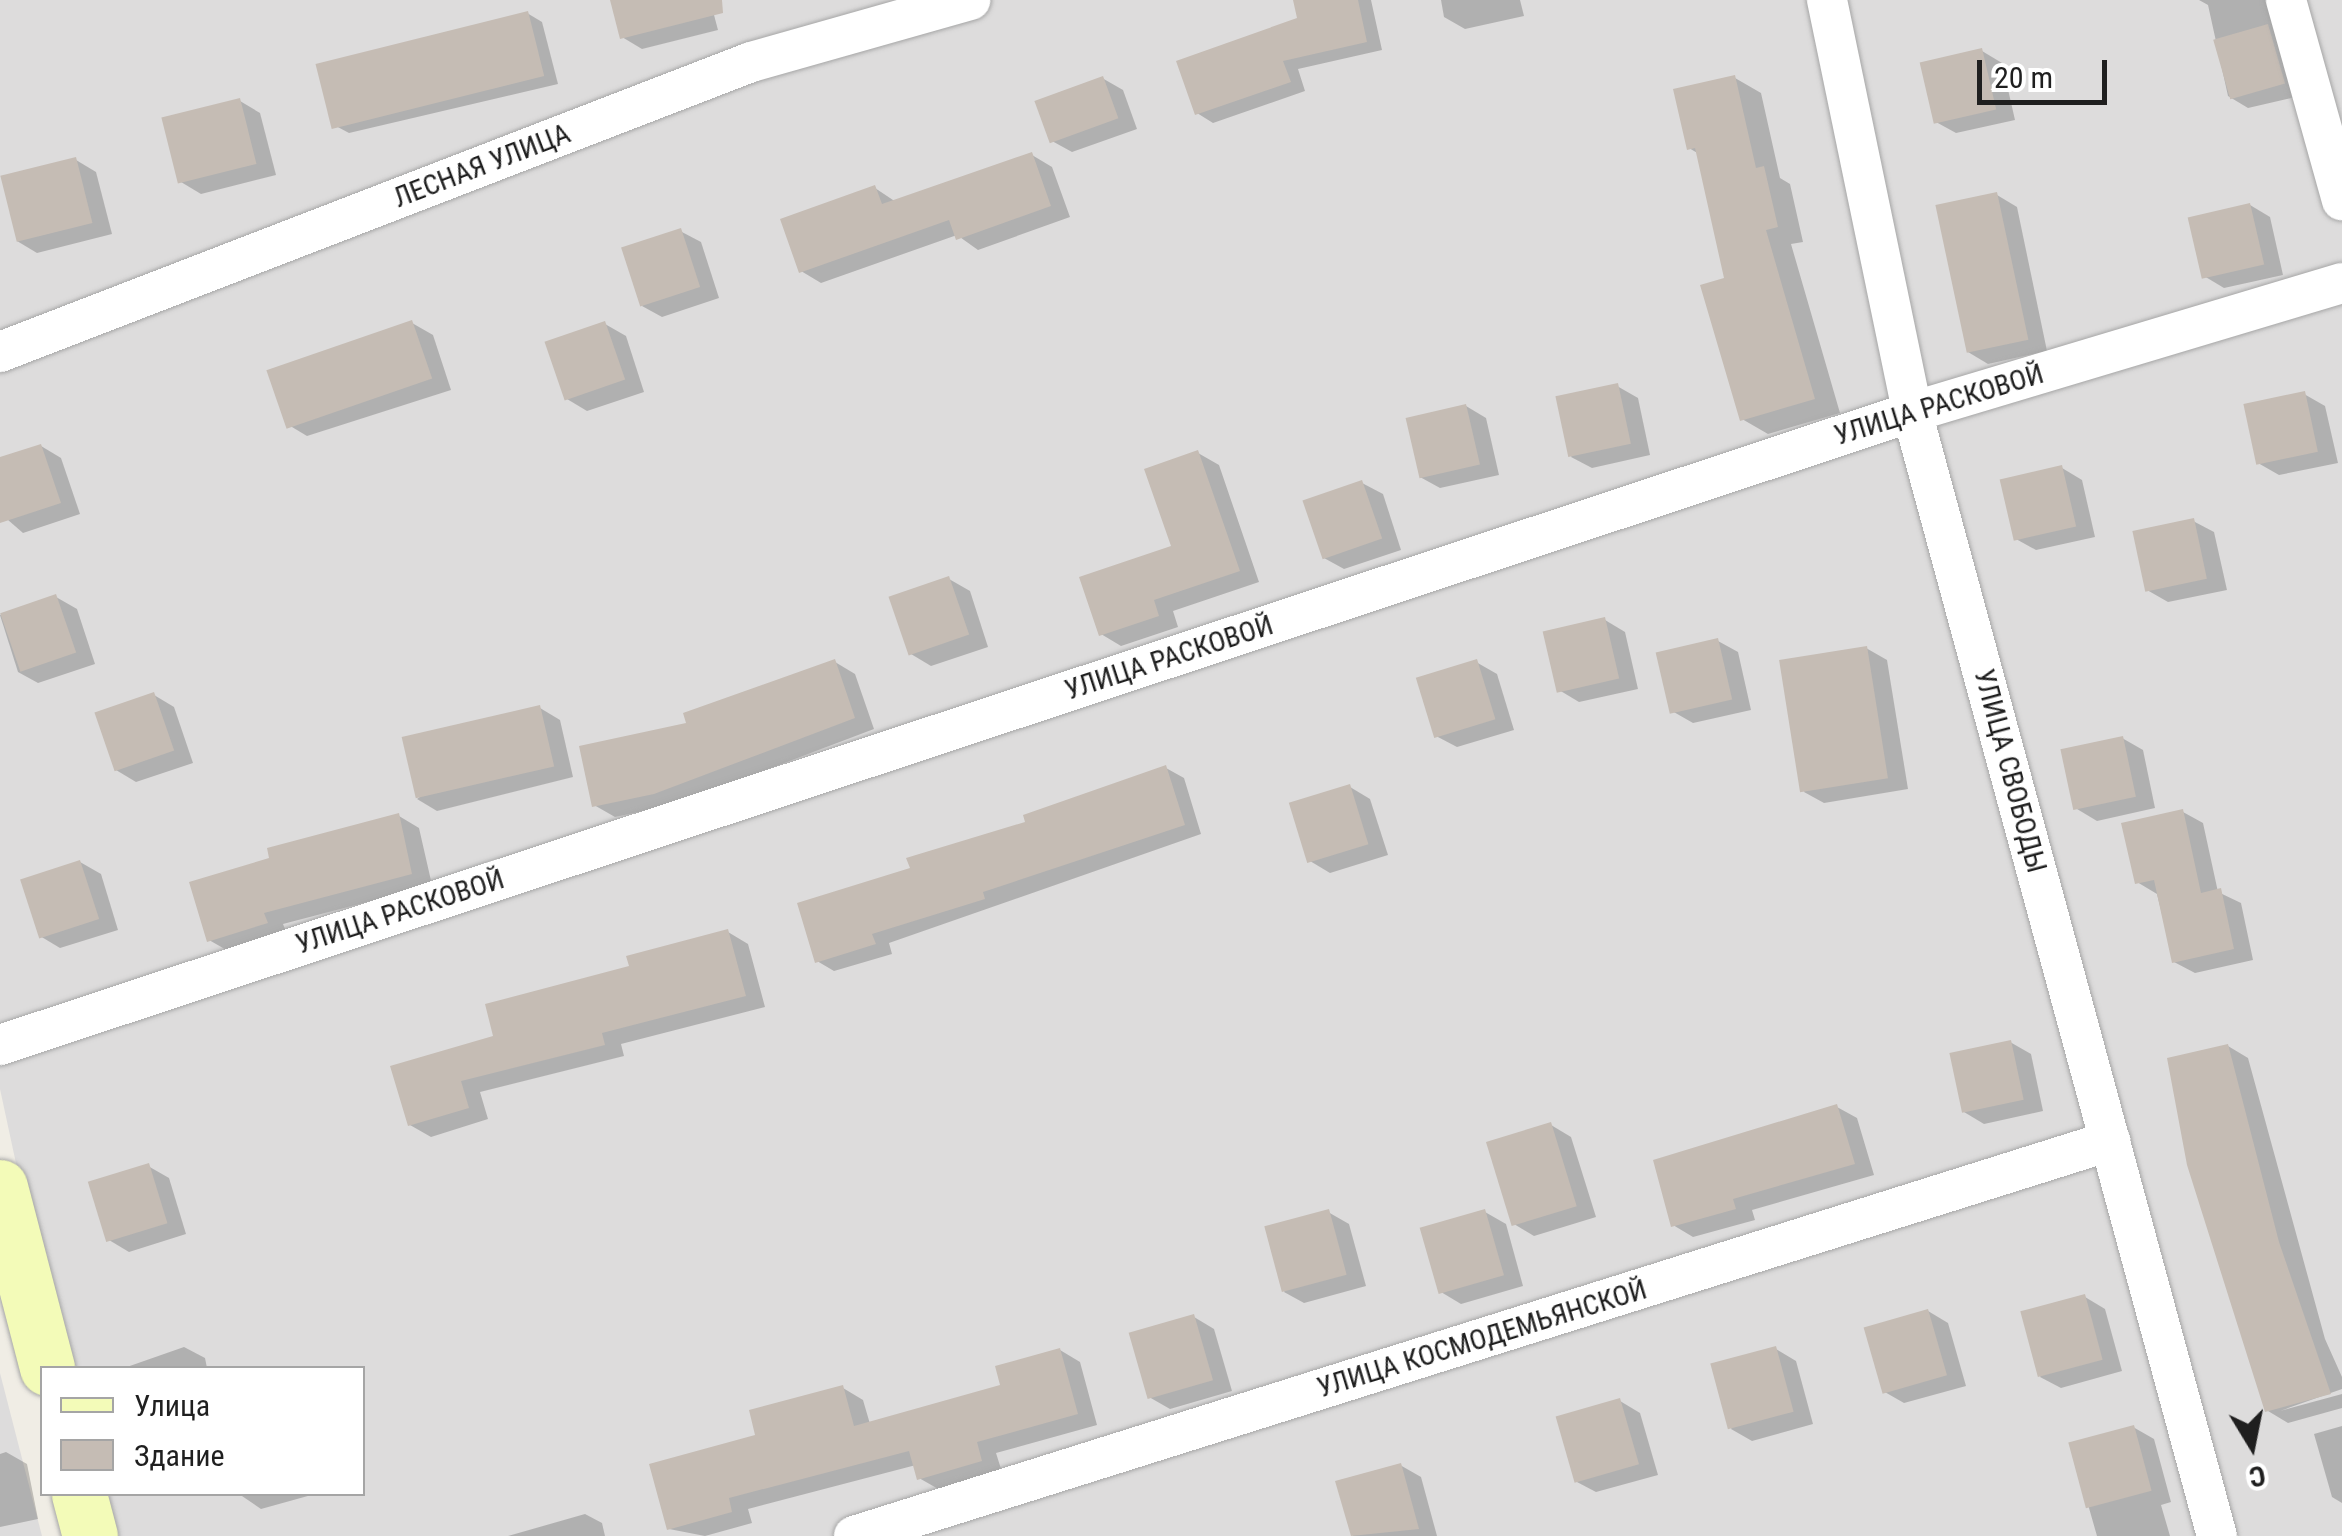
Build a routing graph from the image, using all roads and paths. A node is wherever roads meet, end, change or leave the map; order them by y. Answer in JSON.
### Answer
{"nodes":[{"id":1,"x":970,"y":0,"type":"edge"},
{"id":2,"x":1826,"y":0,"type":"edge"},
{"id":3,"x":2286,"y":0,"type":"edge"},
{"id":4,"x":2342,"y":200,"type":"edge"},
{"id":5,"x":2342,"y":283,"type":"edge"},
{"id":6,"x":0,"y":352,"type":"edge"},
{"id":7,"x":1912,"y":412,"type":"junction"},
{"id":8,"x":0,"y":1044,"type":"edge"},
{"id":9,"x":2110,"y":1141,"type":"junction"},
{"id":10,"x":0,"y":1186,"type":"edge"},
{"id":11,"x":46,"y":1366,"type":"edge"},
{"id":12,"x":80,"y":1496,"type":"edge"},
{"id":13,"x":90,"y":1536,"type":"edge"},
{"id":14,"x":854,"y":1536,"type":"edge"},
{"id":15,"x":2217,"y":1536,"type":"edge"}],
"edges":[{"from":1,"to":6,"type":"street","name":"ЛЕСНАЯ УЛИЦА"},
{"from":2,"to":7,"type":"street","name":"УЛИЦА СВОБОДЫ"},
{"from":3,"to":4,"type":"street"},
{"from":5,"to":7,"type":"street","name":"УЛИЦА РАСКОВОЙ"},
{"from":7,"to":8,"type":"street","name":"УЛИЦА РАСКОВОЙ"},
{"from":7,"to":9,"type":"street","name":"УЛИЦА СВОБОДЫ"},
{"from":9,"to":14,"type":"street","name":"УЛИЦА КОСМОДЕМЬЯНСКОЙ"},
{"from":9,"to":15,"type":"street","name":"УЛИЦА СВОБОДЫ"},
{"from":10,"to":11,"type":"street"},
{"from":12,"to":13,"type":"street"}]}
